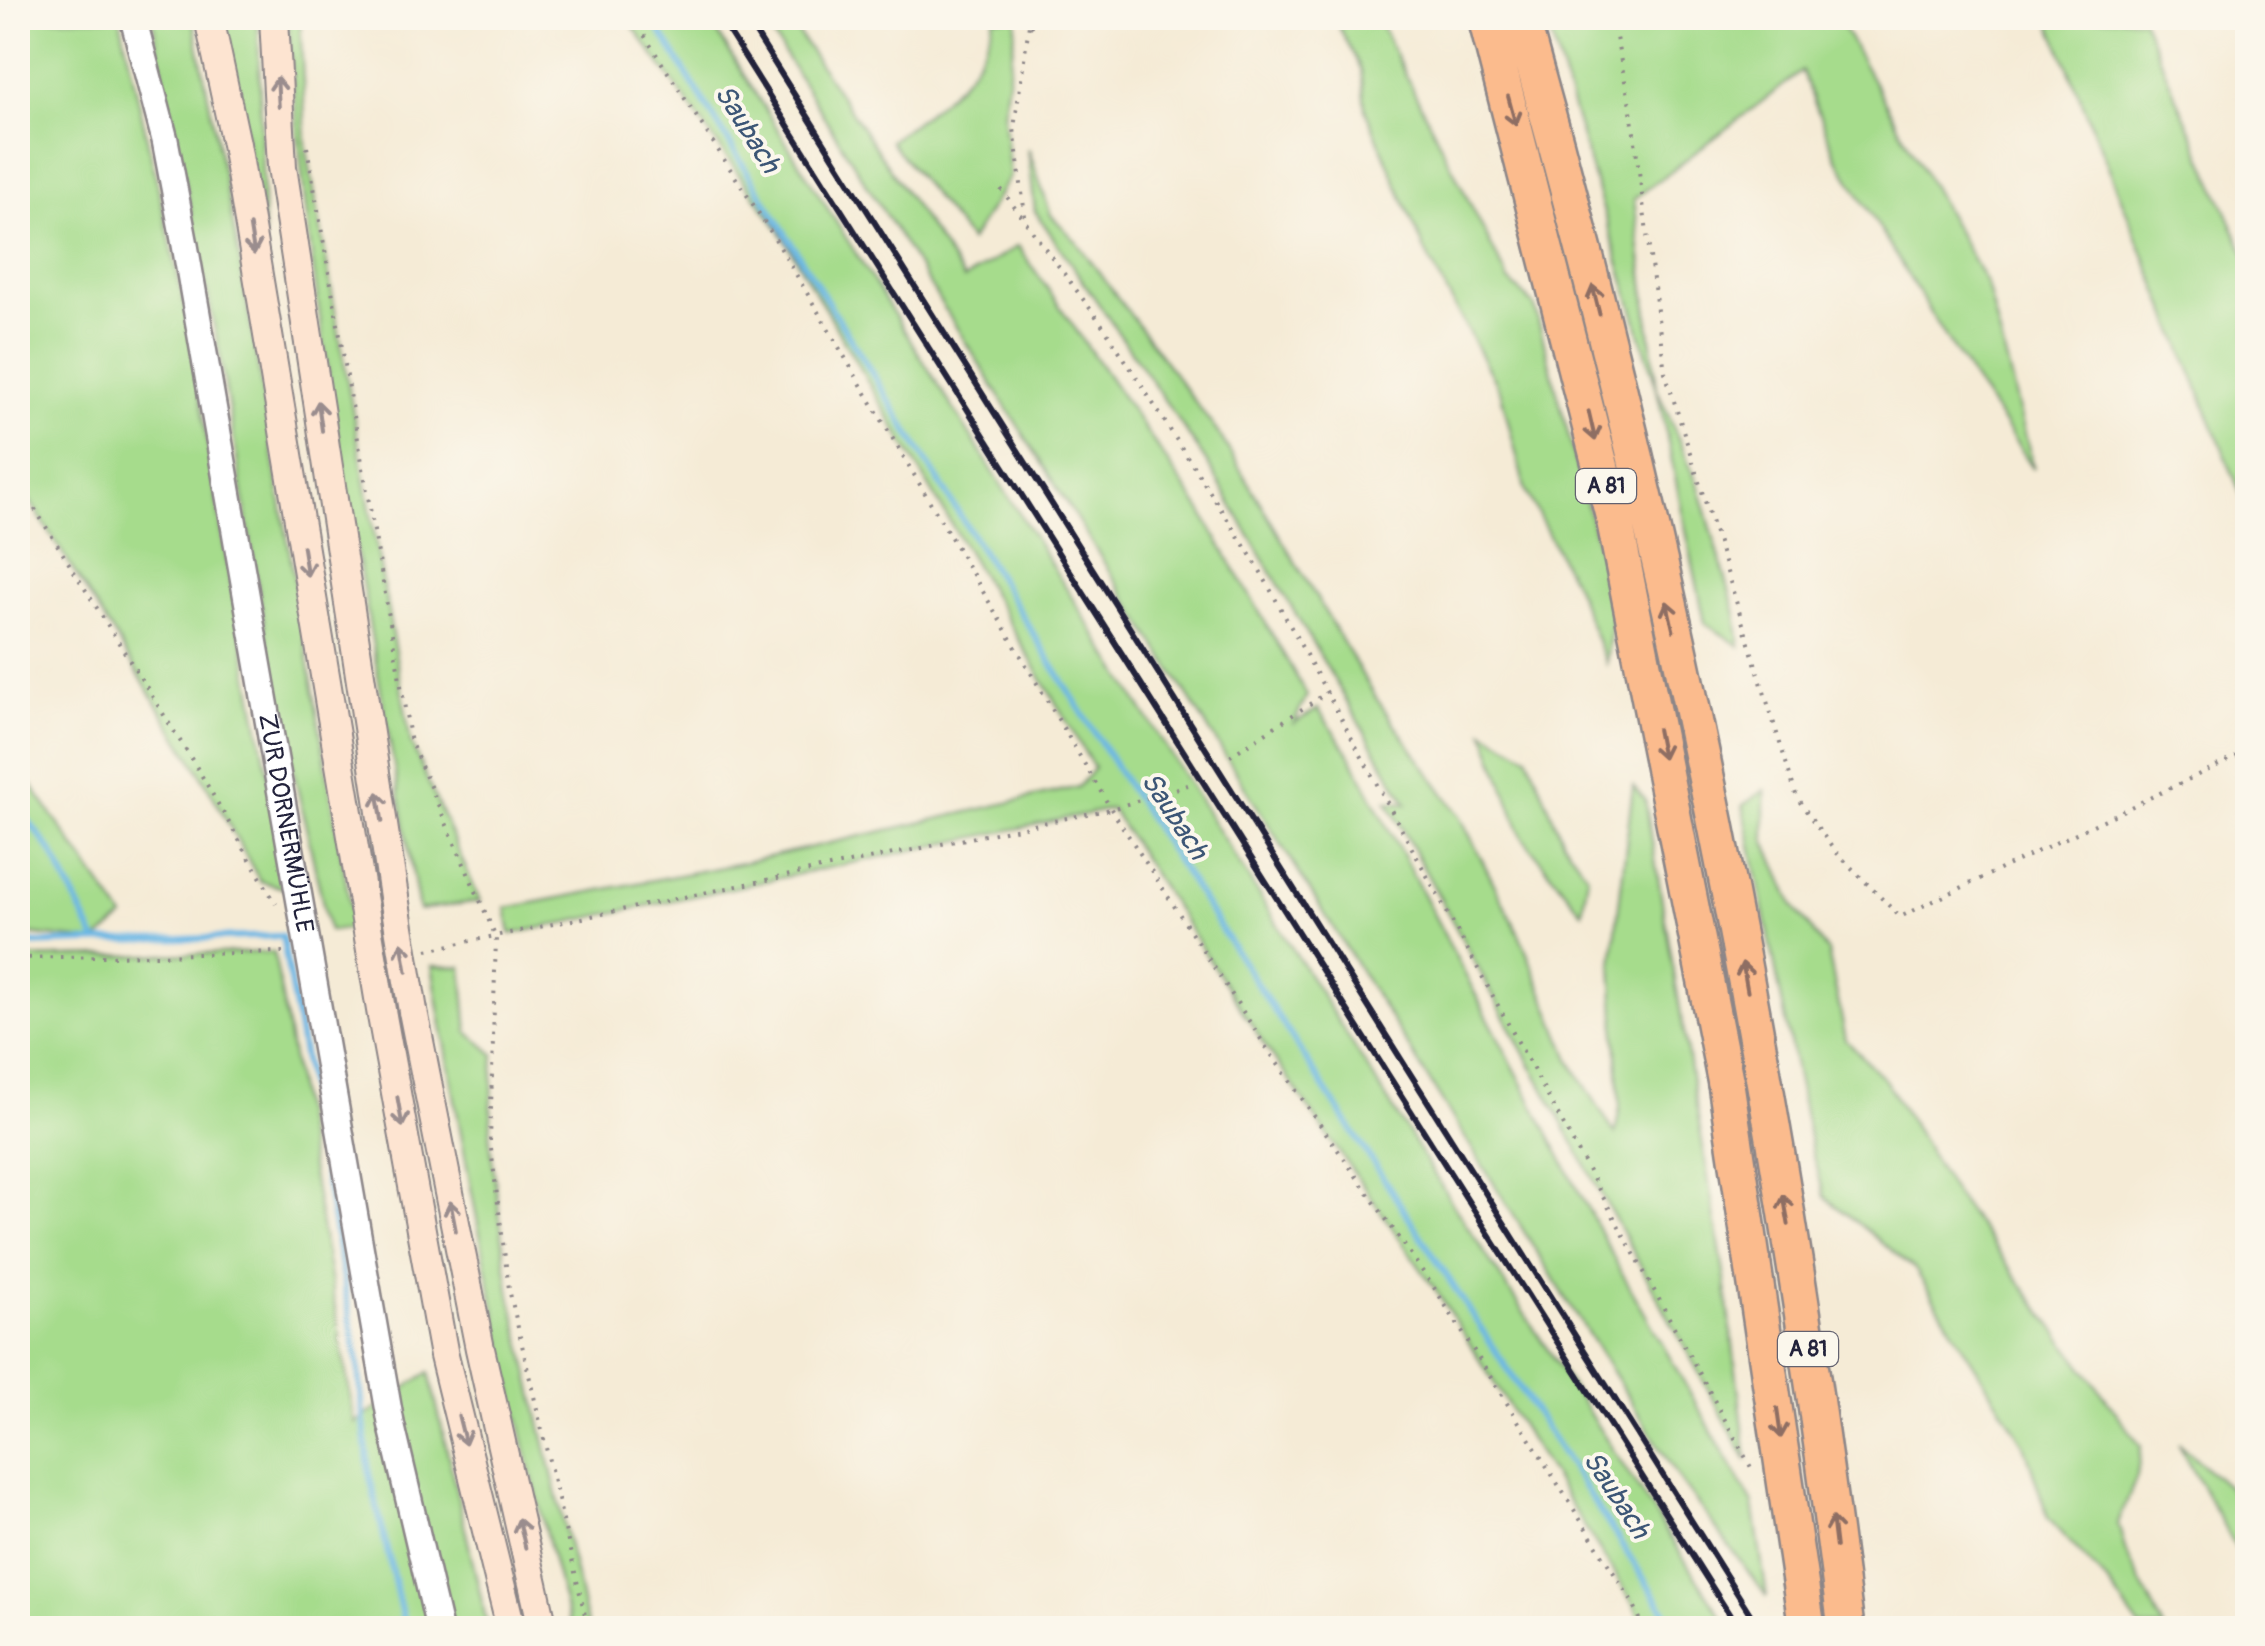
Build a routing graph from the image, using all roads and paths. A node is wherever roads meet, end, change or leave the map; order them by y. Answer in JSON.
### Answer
{"nodes":[{"id":1,"x":132,"y":18,"type":"edge"},
{"id":2,"x":209,"y":18,"type":"edge"},
{"id":3,"x":274,"y":18,"type":"edge"},
{"id":4,"x":633,"y":18,"type":"edge"},
{"id":5,"x":1030,"y":18,"type":"edge"},
{"id":6,"x":1048,"y":18,"type":"edge"},
{"id":7,"x":1486,"y":18,"type":"edge"},
{"id":8,"x":1521,"y":18,"type":"edge"},
{"id":9,"x":1612,"y":18,"type":"edge"},
{"id":10,"x":1029,"y":26,"type":"junction"},
{"id":11,"x":306,"y":145,"type":"dead end"},
{"id":12,"x":1000,"y":189,"type":"dead end"},
{"id":13,"x":1025,"y":218,"type":"junction"},
{"id":14,"x":18,"y":482,"type":"edge"},
{"id":15,"x":1328,"y":692,"type":"junction"},
{"id":16,"x":2248,"y":751,"type":"edge"},
{"id":17,"x":1230,"y":756,"type":"dead end"},
{"id":18,"x":1188,"y":785,"type":"dead end"},
{"id":19,"x":1112,"y":809,"type":"junction"},
{"id":20,"x":281,"y":911,"type":"dead end"},
{"id":21,"x":496,"y":937,"type":"junction"},
{"id":22,"x":449,"y":946,"type":"dead end"},
{"id":23,"x":274,"y":952,"type":"dead end"},
{"id":24,"x":18,"y":958,"type":"edge"},
{"id":25,"x":1757,"y":1478,"type":"dead end"},
{"id":26,"x":439,"y":1628,"type":"edge"},
{"id":27,"x":512,"y":1628,"type":"edge"},
{"id":28,"x":543,"y":1628,"type":"edge"},
{"id":29,"x":588,"y":1628,"type":"edge"},
{"id":30,"x":1644,"y":1628,"type":"edge"},
{"id":31,"x":1807,"y":1628,"type":"edge"},
{"id":32,"x":1846,"y":1628,"type":"edge"}],
"edges":[{"from":1,"to":26,"type":"street","name":"ZUR DORNERMÜHLE"},
{"from":2,"to":27,"type":"main road","one_way":true,"bridge":true},
{"from":28,"to":3,"type":"main road","one_way":true,"bridge":true},
{"from":4,"to":19,"type":"path"},
{"from":5,"to":10,"type":"path"},
{"from":6,"to":10,"type":"path"},
{"from":7,"to":31,"type":"highway","number":"A 81","one_way":true,"bridge":true},
{"from":32,"to":8,"type":"highway","number":"A 81","one_way":true},
{"from":9,"to":16,"type":"path"},
{"from":10,"to":13,"type":"path"},
{"from":11,"to":21,"type":"path"},
{"from":12,"to":13,"type":"path"},
{"from":13,"to":15,"type":"path"},
{"from":14,"to":20,"type":"path"},
{"from":15,"to":17,"type":"path"},
{"from":15,"to":25,"type":"path"},
{"from":18,"to":19,"type":"path"},
{"from":19,"to":21,"type":"path"},
{"from":19,"to":30,"type":"path"},
{"from":21,"to":22,"type":"path"},
{"from":21,"to":29,"type":"path"},
{"from":23,"to":24,"type":"path"}]}
